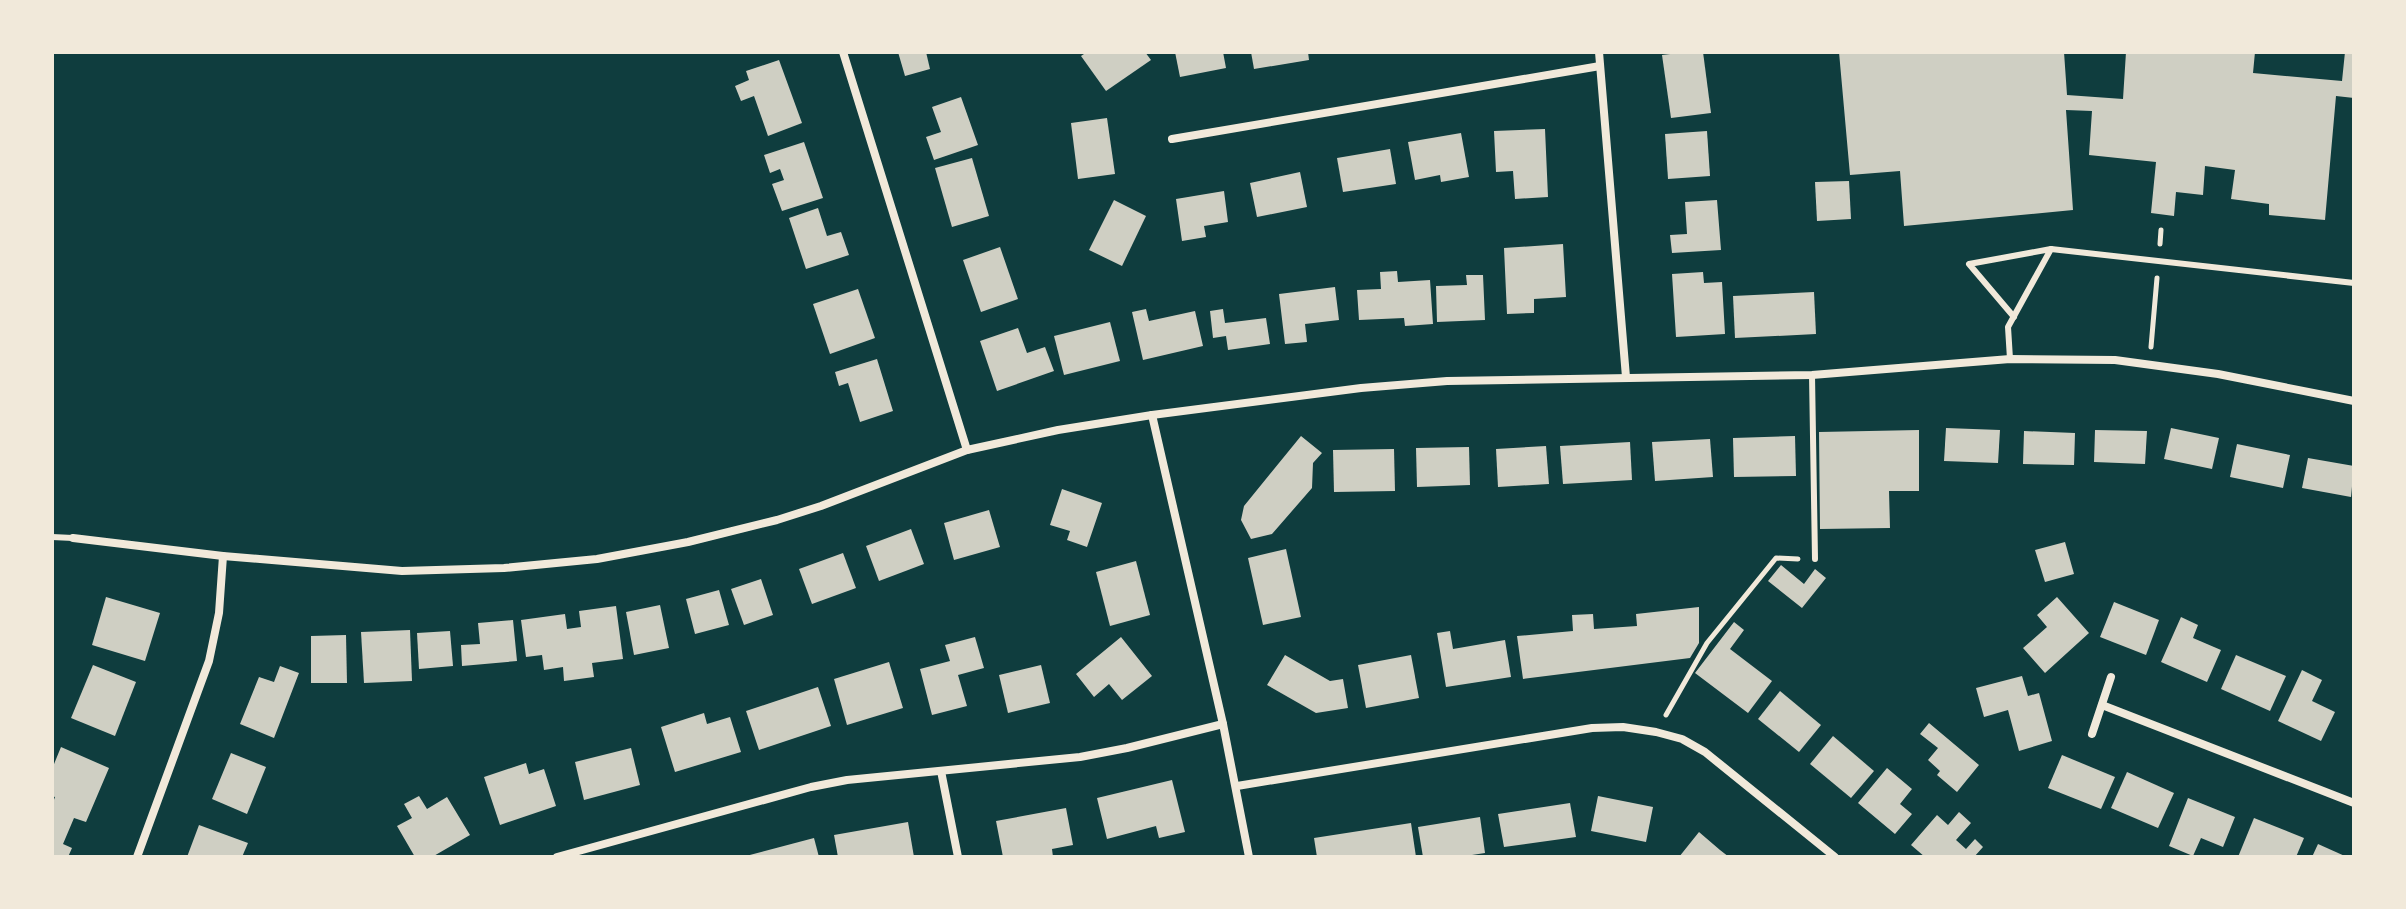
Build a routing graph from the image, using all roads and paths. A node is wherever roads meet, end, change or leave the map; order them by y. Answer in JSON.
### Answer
{"nodes":[{"id":1,"x":843,"y":52,"type":"edge"},
{"id":2,"x":1599,"y":52,"type":"edge"},
{"id":3,"x":1600,"y":66,"type":"junction"},
{"id":4,"x":1172,"y":139,"type":"dead end"},
{"id":5,"x":2161,"y":230,"type":"dead end"},
{"id":6,"x":2051,"y":249,"type":"junction"},
{"id":7,"x":2159,"y":261,"type":"junction"},
{"id":8,"x":2354,"y":283,"type":"edge"},
{"id":9,"x":2014,"y":317,"type":"junction"},
{"id":10,"x":2010,"y":359,"type":"junction"},
{"id":11,"x":2149,"y":364,"type":"junction"},
{"id":12,"x":1812,"y":375,"type":"junction"},
{"id":13,"x":1626,"y":377,"type":"junction"},
{"id":14,"x":2354,"y":401,"type":"edge"},
{"id":15,"x":1152,"y":415,"type":"junction"},
{"id":16,"x":967,"y":450,"type":"junction"},
{"id":17,"x":52,"y":537,"type":"edge"},
{"id":18,"x":73,"y":538,"type":"joint"},
{"id":19,"x":223,"y":556,"type":"junction"},
{"id":20,"x":1815,"y":559,"type":"joint"},
{"id":21,"x":2111,"y":677,"type":"dead end"},
{"id":22,"x":2102,"y":705,"type":"junction"},
{"id":23,"x":1223,"y":724,"type":"junction"},
{"id":24,"x":1656,"y":732,"type":"junction"},
{"id":25,"x":2092,"y":734,"type":"dead end"},
{"id":26,"x":941,"y":771,"type":"junction"},
{"id":27,"x":1237,"y":786,"type":"junction"},
{"id":28,"x":2354,"y":803,"type":"edge"},
{"id":29,"x":592,"y":847,"type":"junction"},
{"id":30,"x":137,"y":857,"type":"edge"},
{"id":31,"x":557,"y":857,"type":"edge"},
{"id":32,"x":595,"y":857,"type":"edge"},
{"id":33,"x":958,"y":857,"type":"edge"},
{"id":34,"x":1249,"y":857,"type":"edge"},
{"id":35,"x":1835,"y":857,"type":"edge"}],
"edges":[{"from":1,"to":16,"type":"street"},
{"from":2,"to":3,"type":"street"},
{"from":3,"to":4,"type":"street"},
{"from":3,"to":13,"type":"street"},
{"from":5,"to":7,"type":"path"},
{"from":6,"to":7,"type":"lane"},
{"from":6,"to":9,"type":"lane"},
{"from":6,"to":9,"type":"lane"},
{"from":7,"to":8,"type":"lane"},
{"from":7,"to":11,"type":"path"},
{"from":9,"to":10,"type":"lane"},
{"from":10,"to":11,"type":"street"},
{"from":10,"to":12,"type":"street"},
{"from":11,"to":14,"type":"street"},
{"from":12,"to":13,"type":"street"},
{"from":12,"to":20,"type":"lane"},
{"from":13,"to":15,"type":"street"},
{"from":15,"to":16,"type":"street"},
{"from":15,"to":23,"type":"street"},
{"from":16,"to":19,"type":"street"},
{"from":17,"to":18,"type":"lane"},
{"from":18,"to":19,"type":"street"},
{"from":19,"to":30,"type":"street"},
{"from":20,"to":24,"type":"path"},
{"from":21,"to":22,"type":"street"},
{"from":22,"to":25,"type":"street"},
{"from":22,"to":28,"type":"street"},
{"from":23,"to":26,"type":"street"},
{"from":23,"to":27,"type":"street"},
{"from":24,"to":27,"type":"street"},
{"from":24,"to":35,"type":"street"},
{"from":26,"to":29,"type":"street"},
{"from":26,"to":33,"type":"street"},
{"from":27,"to":34,"type":"street"},
{"from":29,"to":31,"type":"street"},
{"from":29,"to":32,"type":"street"}]}
